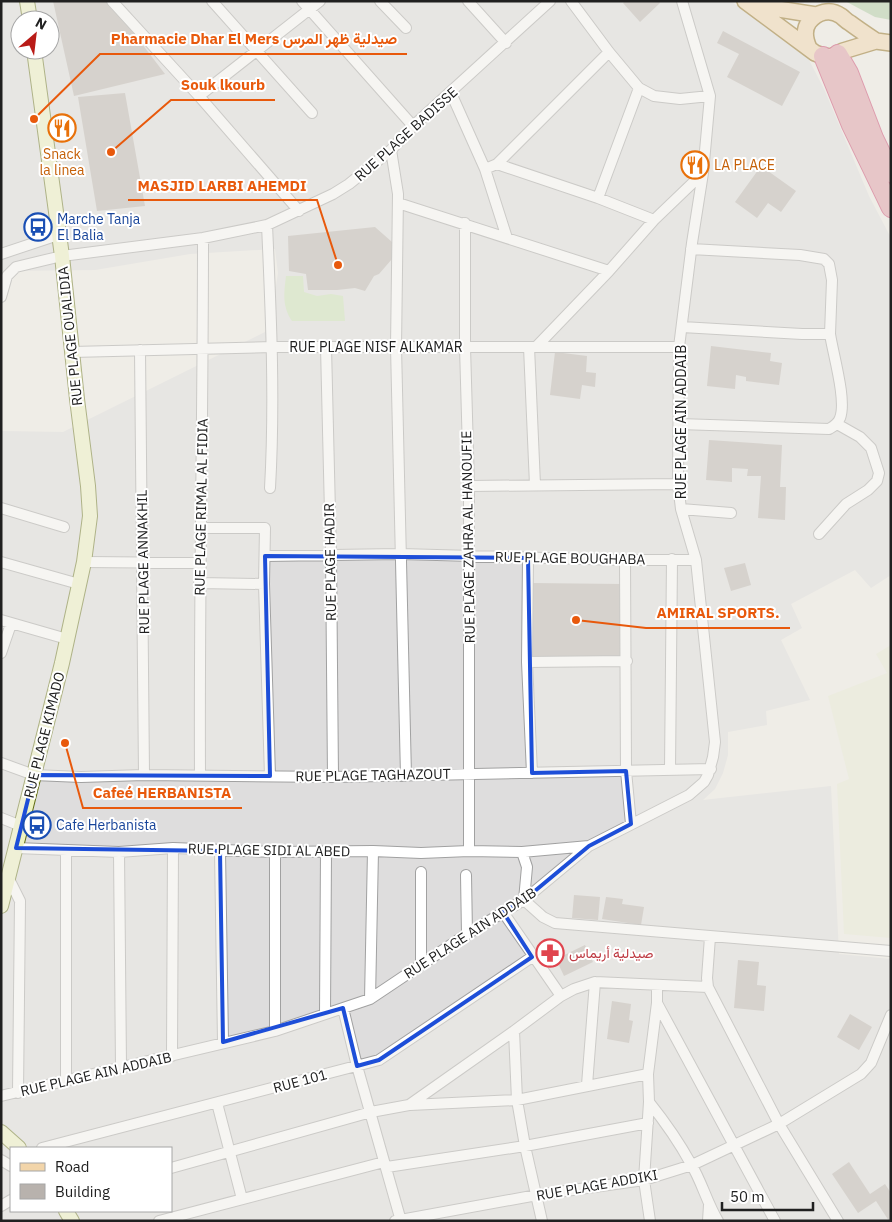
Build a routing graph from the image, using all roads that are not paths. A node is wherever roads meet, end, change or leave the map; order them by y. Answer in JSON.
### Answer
{"nodes":[{"id":1,"x":112,"y":1,"type":"edge"},
{"id":2,"x":212,"y":1,"type":"edge"},
{"id":3,"x":302,"y":1,"type":"edge"},
{"id":4,"x":320,"y":1,"type":"edge"},
{"id":5,"x":380,"y":1,"type":"edge"},
{"id":6,"x":468,"y":1,"type":"edge"},
{"id":7,"x":550,"y":1,"type":"edge"},
{"id":8,"x":571,"y":1,"type":"edge"},
{"id":9,"x":682,"y":1,"type":"edge"},
{"id":10,"x":748,"y":3,"type":"edge"},
{"id":11,"x":310,"y":10,"type":"junction"},
{"id":12,"x":816,"y":15,"type":"junction"},
{"id":13,"x":846,"y":21,"type":"junction"},
{"id":14,"x":406,"y":28,"type":"dead end"},
{"id":15,"x":883,"y":42,"type":"edge"},
{"id":16,"x":506,"y":43,"type":"junction"},
{"id":17,"x":257,"y":50,"type":"junction"},
{"id":18,"x":609,"y":52,"type":"junction"},
{"id":19,"x":829,"y":52,"type":"junction"},
{"id":20,"x":35,"y":60,"type":"edge"},
{"id":21,"x":639,"y":88,"type":"junction"},
{"id":22,"x":451,"y":93,"type":"junction"},
{"id":23,"x":199,"y":96,"type":"junction"},
{"id":24,"x":710,"y":96,"type":"junction"},
{"id":25,"x":312,"y":112,"type":"dead end"},
{"id":26,"x":413,"y":126,"type":"junction"},
{"id":27,"x":391,"y":150,"type":"junction"},
{"id":28,"x":497,"y":164,"type":"junction"},
{"id":29,"x":485,"y":169,"type":"junction"},
{"id":30,"x":703,"y":173,"type":"junction"},
{"id":31,"x":891,"y":173,"type":"edge"},
{"id":32,"x":598,"y":198,"type":"junction"},
{"id":33,"x":398,"y":203,"type":"junction"},
{"id":34,"x":891,"y":208,"type":"edge"},
{"id":35,"x":299,"y":211,"type":"junction"},
{"id":36,"x":654,"y":220,"type":"junction"},
{"id":37,"x":465,"y":224,"type":"junction"},
{"id":38,"x":267,"y":226,"type":"junction"},
{"id":39,"x":58,"y":235,"type":"junction"},
{"id":40,"x":202,"y":238,"type":"junction"},
{"id":41,"x":506,"y":238,"type":"junction"},
{"id":42,"x":691,"y":249,"type":"junction"},
{"id":43,"x":1,"y":254,"type":"edge"},
{"id":44,"x":62,"y":256,"type":"junction"},
{"id":45,"x":609,"y":271,"type":"junction"},
{"id":46,"x":1,"y":297,"type":"edge"},
{"id":47,"x":682,"y":327,"type":"junction"},
{"id":48,"x":830,"y":334,"type":"junction"},
{"id":49,"x":273,"y":347,"type":"junction"},
{"id":50,"x":326,"y":347,"type":"junction"},
{"id":51,"x":396,"y":347,"type":"junction"},
{"id":52,"x":464,"y":347,"type":"junction"},
{"id":53,"x":532,"y":347,"type":"junction"},
{"id":54,"x":680,"y":347,"type":"junction"},
{"id":55,"x":203,"y":348,"type":"junction"},
{"id":56,"x":140,"y":350,"type":"junction"},
{"id":57,"x":72,"y":352,"type":"junction"},
{"id":58,"x":679,"y":424,"type":"junction"},
{"id":59,"x":833,"y":426,"type":"junction"},
{"id":60,"x":678,"y":484,"type":"junction"},
{"id":61,"x":535,"y":485,"type":"junction"},
{"id":62,"x":469,"y":486,"type":"junction"},
{"id":63,"x":270,"y":488,"type":"dead end"},
{"id":64,"x":1,"y":508,"type":"edge"},
{"id":65,"x":681,"y":509,"type":"junction"},
{"id":66,"x":731,"y":513,"type":"dead end"},
{"id":67,"x":64,"y":527,"type":"dead end"},
{"id":68,"x":202,"y":528,"type":"junction"},
{"id":69,"x":819,"y":534,"type":"dead end"},
{"id":70,"x":330,"y":554,"type":"junction"},
{"id":71,"x":400,"y":554,"type":"junction"},
{"id":72,"x":265,"y":556,"type":"junction"},
{"id":73,"x":469,"y":556,"type":"junction"},
{"id":74,"x":528,"y":558,"type":"junction"},
{"id":75,"x":672,"y":559,"type":"junction"},
{"id":76,"x":625,"y":560,"type":"junction"},
{"id":77,"x":696,"y":560,"type":"junction"},
{"id":78,"x":1,"y":562,"type":"edge"},
{"id":79,"x":84,"y":562,"type":"junction"},
{"id":80,"x":143,"y":563,"type":"junction"},
{"id":81,"x":201,"y":564,"type":"junction"},
{"id":82,"x":200,"y":583,"type":"junction"},
{"id":83,"x":79,"y":584,"type":"junction"},
{"id":84,"x":264,"y":584,"type":"junction"},
{"id":85,"x":6,"y":622,"type":"edge"},
{"id":86,"x":67,"y":639,"type":"junction"},
{"id":87,"x":1,"y":653,"type":"edge"},
{"id":88,"x":627,"y":661,"type":"junction"},
{"id":89,"x":527,"y":662,"type":"junction"},
{"id":90,"x":1,"y":763,"type":"edge"},
{"id":91,"x":711,"y":769,"type":"junction"},
{"id":92,"x":670,"y":770,"type":"junction"},
{"id":93,"x":626,"y":771,"type":"junction"},
{"id":94,"x":532,"y":773,"type":"junction"},
{"id":95,"x":470,"y":774,"type":"junction"},
{"id":96,"x":144,"y":775,"type":"junction"},
{"id":97,"x":34,"y":776,"type":"junction"},
{"id":98,"x":200,"y":776,"type":"junction"},
{"id":99,"x":270,"y":776,"type":"junction"},
{"id":100,"x":406,"y":776,"type":"junction"},
{"id":101,"x":333,"y":777,"type":"junction"},
{"id":102,"x":1,"y":818,"type":"edge"},
{"id":103,"x":631,"y":824,"type":"junction"},
{"id":104,"x":21,"y":826,"type":"junction"},
{"id":105,"x":589,"y":846,"type":"junction"},
{"id":106,"x":16,"y":848,"type":"junction"},
{"id":107,"x":173,"y":848,"type":"junction"},
{"id":108,"x":66,"y":851,"type":"junction"},
{"id":109,"x":220,"y":851,"type":"junction"},
{"id":110,"x":373,"y":851,"type":"junction"},
{"id":111,"x":469,"y":851,"type":"junction"},
{"id":112,"x":119,"y":852,"type":"junction"},
{"id":113,"x":275,"y":852,"type":"junction"},
{"id":114,"x":326,"y":852,"type":"junction"},
{"id":115,"x":522,"y":852,"type":"junction"},
{"id":116,"x":421,"y":872,"type":"dead end"},
{"id":117,"x":466,"y":875,"type":"dead end"},
{"id":118,"x":9,"y":879,"type":"junction"},
{"id":119,"x":524,"y":900,"type":"junction"},
{"id":120,"x":1,"y":906,"type":"edge"},
{"id":121,"x":502,"y":912,"type":"junction"},
{"id":122,"x":467,"y":934,"type":"junction"},
{"id":123,"x":710,"y":937,"type":"junction"},
{"id":124,"x":891,"y":951,"type":"edge"},
{"id":125,"x":532,"y":957,"type":"junction"},
{"id":126,"x":421,"y":964,"type":"junction"},
{"id":127,"x":595,"y":982,"type":"junction"},
{"id":128,"x":657,"y":985,"type":"junction"},
{"id":129,"x":708,"y":987,"type":"junction"},
{"id":130,"x":561,"y":996,"type":"junction"},
{"id":131,"x":370,"y":999,"type":"junction"},
{"id":132,"x":657,"y":1004,"type":"junction"},
{"id":133,"x":343,"y":1008,"type":"junction"},
{"id":134,"x":325,"y":1014,"type":"junction"},
{"id":135,"x":891,"y":1015,"type":"edge"},
{"id":136,"x":275,"y":1031,"type":"junction"},
{"id":137,"x":514,"y":1031,"type":"junction"},
{"id":138,"x":223,"y":1042,"type":"junction"},
{"id":139,"x":172,"y":1056,"type":"junction"},
{"id":140,"x":357,"y":1066,"type":"junction"},
{"id":141,"x":121,"y":1067,"type":"junction"},
{"id":142,"x":648,"y":1074,"type":"junction"},
{"id":143,"x":66,"y":1081,"type":"junction"},
{"id":144,"x":587,"y":1085,"type":"junction"},
{"id":145,"x":18,"y":1093,"type":"junction"},
{"id":146,"x":1,"y":1096,"type":"edge"},
{"id":147,"x":517,"y":1100,"type":"junction"},
{"id":148,"x":217,"y":1102,"type":"junction"},
{"id":149,"x":649,"y":1102,"type":"junction"},
{"id":150,"x":409,"y":1106,"type":"junction"},
{"id":151,"x":371,"y":1112,"type":"junction"},
{"id":152,"x":648,"y":1123,"type":"junction"},
{"id":153,"x":779,"y":1124,"type":"junction"},
{"id":154,"x":1,"y":1132,"type":"edge"},
{"id":155,"x":525,"y":1146,"type":"junction"},
{"id":156,"x":735,"y":1146,"type":"junction"},
{"id":157,"x":18,"y":1147,"type":"edge"},
{"id":158,"x":46,"y":1147,"type":"edge"},
{"id":159,"x":230,"y":1152,"type":"junction"},
{"id":160,"x":385,"y":1165,"type":"junction"},
{"id":161,"x":692,"y":1166,"type":"junction"},
{"id":162,"x":172,"y":1168,"type":"edge"},
{"id":163,"x":644,"y":1180,"type":"junction"},
{"id":164,"x":536,"y":1195,"type":"junction"},
{"id":165,"x":242,"y":1199,"type":"junction"},
{"id":166,"x":709,"y":1205,"type":"junction"},
{"id":167,"x":834,"y":1219,"type":"edge"},
{"id":168,"x":399,"y":1220,"type":"edge"},
{"id":169,"x":159,"y":1221,"type":"edge"},
{"id":170,"x":542,"y":1221,"type":"edge"},
{"id":171,"x":650,"y":1221,"type":"edge"},
{"id":172,"x":708,"y":1221,"type":"edge"},
{"id":173,"x":718,"y":1221,"type":"edge"},
{"id":174,"x":775,"y":1221,"type":"edge"}],
"edges":[{"from":1,"to":23,"type":"street"},
{"from":2,"to":17,"type":"street"},
{"from":3,"to":11,"type":"street"},
{"from":4,"to":11,"type":"street"},
{"from":5,"to":14,"type":"street"},
{"from":6,"to":16,"type":"street"},
{"from":7,"to":16,"type":"street","name":"RUE PLAGE BADISSE"},
{"from":8,"to":18,"type":"street"},
{"from":9,"to":24,"type":"street","name":"RUE PLAGE AIN ADDAIB"},
{"from":10,"to":12,"type":"main road"},
{"from":10,"to":19,"type":"main road"},
{"from":11,"to":17,"type":"street"},
{"from":11,"to":26,"type":"street"},
{"from":12,"to":13,"type":"main road"},
{"from":12,"to":19,"type":"main road"},
{"from":13,"to":15,"type":"main road"},
{"from":13,"to":19,"type":"main road"},
{"from":15,"to":19,"type":"main road"},
{"from":16,"to":22,"type":"street","name":"RUE PLAGE BADISSE"},
{"from":17,"to":23,"type":"street"},
{"from":17,"to":25,"type":"street"},
{"from":18,"to":21,"type":"street"},
{"from":18,"to":28,"type":"street"},
{"from":19,"to":31,"type":"highway"},
{"from":19,"to":34,"type":"highway"},
{"from":20,"to":39,"type":"street","name":"RUE PLAGE OUALIDIA"},
{"from":21,"to":24,"type":"street"},
{"from":21,"to":32,"type":"street"},
{"from":22,"to":26,"type":"street","name":"RUE PLAGE BADISSE"},
{"from":22,"to":29,"type":"street"},
{"from":23,"to":35,"type":"street"},
{"from":24,"to":30,"type":"street","name":"RUE PLAGE AIN ADDAIB"},
{"from":26,"to":27,"type":"street","name":"RUE PLAGE BADISSE"},
{"from":27,"to":33,"type":"street"},
{"from":27,"to":35,"type":"street","name":"RUE PLAGE BADISSE"},
{"from":28,"to":29,"type":"street"},
{"from":28,"to":32,"type":"street"},
{"from":29,"to":41,"type":"street"},
{"from":30,"to":36,"type":"street"},
{"from":30,"to":42,"type":"street","name":"RUE PLAGE AIN ADDAIB"},
{"from":32,"to":36,"type":"street"},
{"from":33,"to":37,"type":"street"},
{"from":33,"to":51,"type":"street"},
{"from":35,"to":38,"type":"street","name":"RUE PLAGE BADISSE"},
{"from":36,"to":45,"type":"street"},
{"from":37,"to":41,"type":"street"},
{"from":37,"to":52,"type":"street","name":"RUE PLAGE ZAHRA AL HANOUFIE"},
{"from":38,"to":40,"type":"street","name":"RUE PLAGE BADISSE"},
{"from":38,"to":49,"type":"street"},
{"from":39,"to":43,"type":"street"},
{"from":39,"to":44,"type":"street","name":"RUE PLAGE OUALIDIA"},
{"from":40,"to":44,"type":"street","name":"RUE PLAGE BADISSE"},
{"from":40,"to":55,"type":"street","name":"RUE PLAGE RIMAL AL FIDIA"},
{"from":41,"to":45,"type":"street"},
{"from":42,"to":47,"type":"street","name":"RUE PLAGE AIN ADDAIB"},
{"from":42,"to":48,"type":"street"},
{"from":44,"to":46,"type":"street","name":"RUE PLAGE BADISSE"},
{"from":44,"to":57,"type":"street","name":"RUE PLAGE OUALIDIA"},
{"from":45,"to":53,"type":"street"},
{"from":47,"to":48,"type":"street"},
{"from":47,"to":54,"type":"street","name":"RUE PLAGE AIN ADDAIB"},
{"from":48,"to":59,"type":"street"},
{"from":49,"to":50,"type":"street","name":"RUE PLAGE NISF ALKAMAR"},
{"from":49,"to":55,"type":"street","name":"RUE PLAGE NISF ALKAMAR"},
{"from":49,"to":63,"type":"street"},
{"from":50,"to":51,"type":"street","name":"RUE PLAGE NISF ALKAMAR"},
{"from":50,"to":70,"type":"street","name":"RUE PLAGE HADIR"},
{"from":51,"to":52,"type":"street","name":"RUE PLAGE NISF ALKAMAR"},
{"from":51,"to":71,"type":"street"},
{"from":52,"to":53,"type":"street","name":"RUE PLAGE NISF ALKAMAR"},
{"from":52,"to":62,"type":"street","name":"RUE PLAGE ZAHRA AL HANOUFIE"},
{"from":53,"to":54,"type":"street","name":"RUE PLAGE NISF ALKAMAR"},
{"from":53,"to":61,"type":"street"},
{"from":54,"to":58,"type":"street","name":"RUE PLAGE AIN ADDAIB"},
{"from":55,"to":56,"type":"street","name":"RUE PLAGE NISF ALKAMAR"},
{"from":55,"to":68,"type":"street","name":"RUE PLAGE RIMAL AL FIDIA"},
{"from":56,"to":57,"type":"street","name":"RUE PLAGE NISF ALKAMAR"},
{"from":56,"to":80,"type":"street","name":"RUE PLAGE ANNAKHIL"},
{"from":57,"to":79,"type":"street","name":"RUE PLAGE OUALIDIA"},
{"from":58,"to":59,"type":"street"},
{"from":58,"to":60,"type":"street","name":"RUE PLAGE AIN ADDAIB"},
{"from":59,"to":69,"type":"street"},
{"from":60,"to":61,"type":"street"},
{"from":60,"to":65,"type":"street","name":"RUE PLAGE AIN ADDAIB"},
{"from":61,"to":62,"type":"street"},
{"from":62,"to":73,"type":"street","name":"RUE PLAGE ZAHRA AL HANOUFIE"},
{"from":64,"to":67,"type":"street"},
{"from":65,"to":66,"type":"street"},
{"from":65,"to":77,"type":"street","name":"RUE PLAGE AIN ADDAIB"},
{"from":68,"to":72,"type":"street"},
{"from":68,"to":81,"type":"street","name":"RUE PLAGE RIMAL AL FIDIA"},
{"from":70,"to":71,"type":"street","name":"RUE PLAGE BOUGHABA"},
{"from":70,"to":72,"type":"street","name":"RUE PLAGE BOUGHABA"},
{"from":70,"to":101,"type":"street","name":"RUE PLAGE HADIR"},
{"from":71,"to":73,"type":"street","name":"RUE PLAGE BOUGHABA"},
{"from":71,"to":100,"type":"street"},
{"from":72,"to":84,"type":"street"},
{"from":73,"to":74,"type":"street","name":"RUE PLAGE BOUGHABA"},
{"from":73,"to":95,"type":"street","name":"RUE PLAGE ZAHRA AL HANOUFIE"},
{"from":74,"to":76,"type":"street","name":"RUE PLAGE BOUGHABA"},
{"from":74,"to":89,"type":"street"},
{"from":75,"to":76,"type":"street","name":"RUE PLAGE BOUGHABA"},
{"from":75,"to":77,"type":"street","name":"RUE PLAGE BOUGHABA"},
{"from":75,"to":92,"type":"street"},
{"from":76,"to":88,"type":"street"},
{"from":77,"to":91,"type":"street","name":"RUE PLAGE AIN ADDAIB"},
{"from":78,"to":83,"type":"street"},
{"from":79,"to":80,"type":"street"},
{"from":79,"to":83,"type":"street","name":"RUE PLAGE KIMADO"},
{"from":80,"to":81,"type":"street"},
{"from":80,"to":96,"type":"street","name":"RUE PLAGE ANNAKHIL"},
{"from":81,"to":82,"type":"street","name":"RUE PLAGE RIMAL AL FIDIA"},
{"from":82,"to":84,"type":"street"},
{"from":82,"to":98,"type":"street","name":"RUE PLAGE RIMAL AL FIDIA"},
{"from":83,"to":86,"type":"street","name":"RUE PLAGE KIMADO"},
{"from":84,"to":99,"type":"street"},
{"from":85,"to":86,"type":"street"},
{"from":85,"to":87,"type":"street"},
{"from":86,"to":97,"type":"street","name":"RUE PLAGE KIMADO"},
{"from":88,"to":89,"type":"street"},
{"from":88,"to":93,"type":"street"},
{"from":89,"to":94,"type":"street"},
{"from":90,"to":97,"type":"street"},
{"from":91,"to":92,"type":"street","name":"RUE PLAGE TAGHAZOUT"},
{"from":91,"to":103,"type":"street","name":"RUE PLAGE AIN ADDAIB"},
{"from":92,"to":93,"type":"street","name":"RUE PLAGE TAGHAZOUT"},
{"from":93,"to":94,"type":"street","name":"RUE PLAGE TAGHAZOUT"},
{"from":93,"to":103,"type":"street"},
{"from":94,"to":95,"type":"street","name":"RUE PLAGE TAGHAZOUT"},
{"from":95,"to":100,"type":"street","name":"RUE PLAGE TAGHAZOUT"},
{"from":95,"to":111,"type":"street","name":"RUE PLAGE ZAHRA AL HANOUFIE"},
{"from":96,"to":97,"type":"street","name":"RUE PLAGE TAGHAZOUT"},
{"from":96,"to":98,"type":"street","name":"RUE PLAGE TAGHAZOUT"},
{"from":97,"to":104,"type":"street","name":"RUE PLAGE KIMADO"},
{"from":98,"to":99,"type":"street","name":"RUE PLAGE TAGHAZOUT"},
{"from":99,"to":101,"type":"street","name":"RUE PLAGE TAGHAZOUT"},
{"from":100,"to":101,"type":"street","name":"RUE PLAGE TAGHAZOUT"},
{"from":102,"to":104,"type":"street"},
{"from":103,"to":105,"type":"street","name":"RUE PLAGE AIN ADDAIB"},
{"from":104,"to":106,"type":"street","name":"RUE PLAGE KIMADO"},
{"from":105,"to":115,"type":"street","name":"RUE PLAGE SIDI AL ABED"},
{"from":105,"to":119,"type":"street","name":"RUE PLAGE AIN ADDAIB"},
{"from":106,"to":108,"type":"street","name":"RUE PLAGE SIDI AL ABED"},
{"from":106,"to":118,"type":"street","name":"RUE PLAGE KIMADO"},
{"from":107,"to":109,"type":"street","name":"RUE PLAGE SIDI AL ABED"},
{"from":107,"to":112,"type":"street","name":"RUE PLAGE SIDI AL ABED"},
{"from":107,"to":139,"type":"street"},
{"from":108,"to":112,"type":"street","name":"RUE PLAGE SIDI AL ABED"},
{"from":108,"to":143,"type":"street"},
{"from":109,"to":113,"type":"street","name":"RUE PLAGE SIDI AL ABED"},
{"from":109,"to":138,"type":"street"},
{"from":110,"to":111,"type":"street","name":"RUE PLAGE SIDI AL ABED"},
{"from":110,"to":114,"type":"street","name":"RUE PLAGE SIDI AL ABED"},
{"from":110,"to":131,"type":"street"},
{"from":111,"to":115,"type":"street","name":"RUE PLAGE SIDI AL ABED"},
{"from":112,"to":141,"type":"street"},
{"from":113,"to":114,"type":"street","name":"RUE PLAGE SIDI AL ABED"},
{"from":113,"to":136,"type":"street"},
{"from":114,"to":134,"type":"street"},
{"from":115,"to":119,"type":"street"},
{"from":116,"to":126,"type":"street"},
{"from":117,"to":122,"type":"street"},
{"from":118,"to":120,"type":"street","name":"RUE PLAGE KIMADO"},
{"from":118,"to":145,"type":"street"},
{"from":119,"to":121,"type":"street","name":"RUE PLAGE AIN ADDAIB"},
{"from":119,"to":123,"type":"street"},
{"from":121,"to":122,"type":"street","name":"RUE PLAGE AIN ADDAIB"},
{"from":121,"to":125,"type":"street"},
{"from":122,"to":126,"type":"street","name":"RUE PLAGE AIN ADDAIB"},
{"from":123,"to":124,"type":"street"},
{"from":123,"to":129,"type":"street"},
{"from":125,"to":130,"type":"street"},
{"from":125,"to":140,"type":"street","name":"RUE 101"},
{"from":126,"to":131,"type":"street","name":"RUE PLAGE AIN ADDAIB"},
{"from":127,"to":128,"type":"street"},
{"from":127,"to":130,"type":"street"},
{"from":127,"to":144,"type":"street"},
{"from":128,"to":129,"type":"street"},
{"from":128,"to":132,"type":"street"},
{"from":129,"to":153,"type":"street"},
{"from":130,"to":137,"type":"street"},
{"from":131,"to":133,"type":"street","name":"RUE PLAGE AIN ADDAIB"},
{"from":132,"to":142,"type":"street"},
{"from":132,"to":156,"type":"street"},
{"from":133,"to":134,"type":"street","name":"RUE PLAGE AIN ADDAIB"},
{"from":133,"to":140,"type":"street"},
{"from":134,"to":136,"type":"street","name":"RUE PLAGE AIN ADDAIB"},
{"from":135,"to":153,"type":"street","name":"RUE PLAGE ADDIKI"},
{"from":136,"to":138,"type":"street","name":"RUE PLAGE AIN ADDAIB"},
{"from":137,"to":147,"type":"street"},
{"from":137,"to":150,"type":"street"},
{"from":138,"to":139,"type":"street","name":"RUE PLAGE AIN ADDAIB"},
{"from":139,"to":141,"type":"street","name":"RUE PLAGE AIN ADDAIB"},
{"from":140,"to":148,"type":"street","name":"RUE 101"},
{"from":140,"to":151,"type":"street"},
{"from":141,"to":143,"type":"street","name":"RUE PLAGE AIN ADDAIB"},
{"from":142,"to":144,"type":"street"},
{"from":142,"to":149,"type":"street"},
{"from":143,"to":145,"type":"street","name":"RUE PLAGE AIN ADDAIB"},
{"from":144,"to":147,"type":"street"},
{"from":145,"to":146,"type":"street","name":"RUE PLAGE AIN ADDAIB"},
{"from":147,"to":150,"type":"street"},
{"from":147,"to":155,"type":"street"},
{"from":148,"to":158,"type":"street","name":"RUE 101"},
{"from":148,"to":159,"type":"street"},
{"from":149,"to":152,"type":"street"},
{"from":149,"to":161,"type":"street"},
{"from":150,"to":151,"type":"street"},
{"from":151,"to":159,"type":"street"},
{"from":151,"to":160,"type":"street"},
{"from":152,"to":155,"type":"street"},
{"from":152,"to":163,"type":"street"},
{"from":153,"to":156,"type":"street","name":"RUE PLAGE ADDIKI"},
{"from":153,"to":167,"type":"street"},
{"from":154,"to":157,"type":"street"},
{"from":155,"to":160,"type":"street"},
{"from":155,"to":164,"type":"street"},
{"from":156,"to":161,"type":"street","name":"RUE PLAGE ADDIKI"},
{"from":156,"to":174,"type":"street"},
{"from":159,"to":162,"type":"street"},
{"from":159,"to":165,"type":"street"},
{"from":160,"to":165,"type":"street"},
{"from":160,"to":168,"type":"street"},
{"from":161,"to":163,"type":"street","name":"RUE PLAGE ADDIKI"},
{"from":161,"to":166,"type":"street"},
{"from":163,"to":164,"type":"street","name":"RUE PLAGE ADDIKI"},
{"from":163,"to":171,"type":"street"},
{"from":164,"to":168,"type":"street","name":"RUE PLAGE ADDIKI"},
{"from":164,"to":170,"type":"street"},
{"from":165,"to":169,"type":"street"},
{"from":166,"to":172,"type":"street"},
{"from":166,"to":173,"type":"street"}]}
